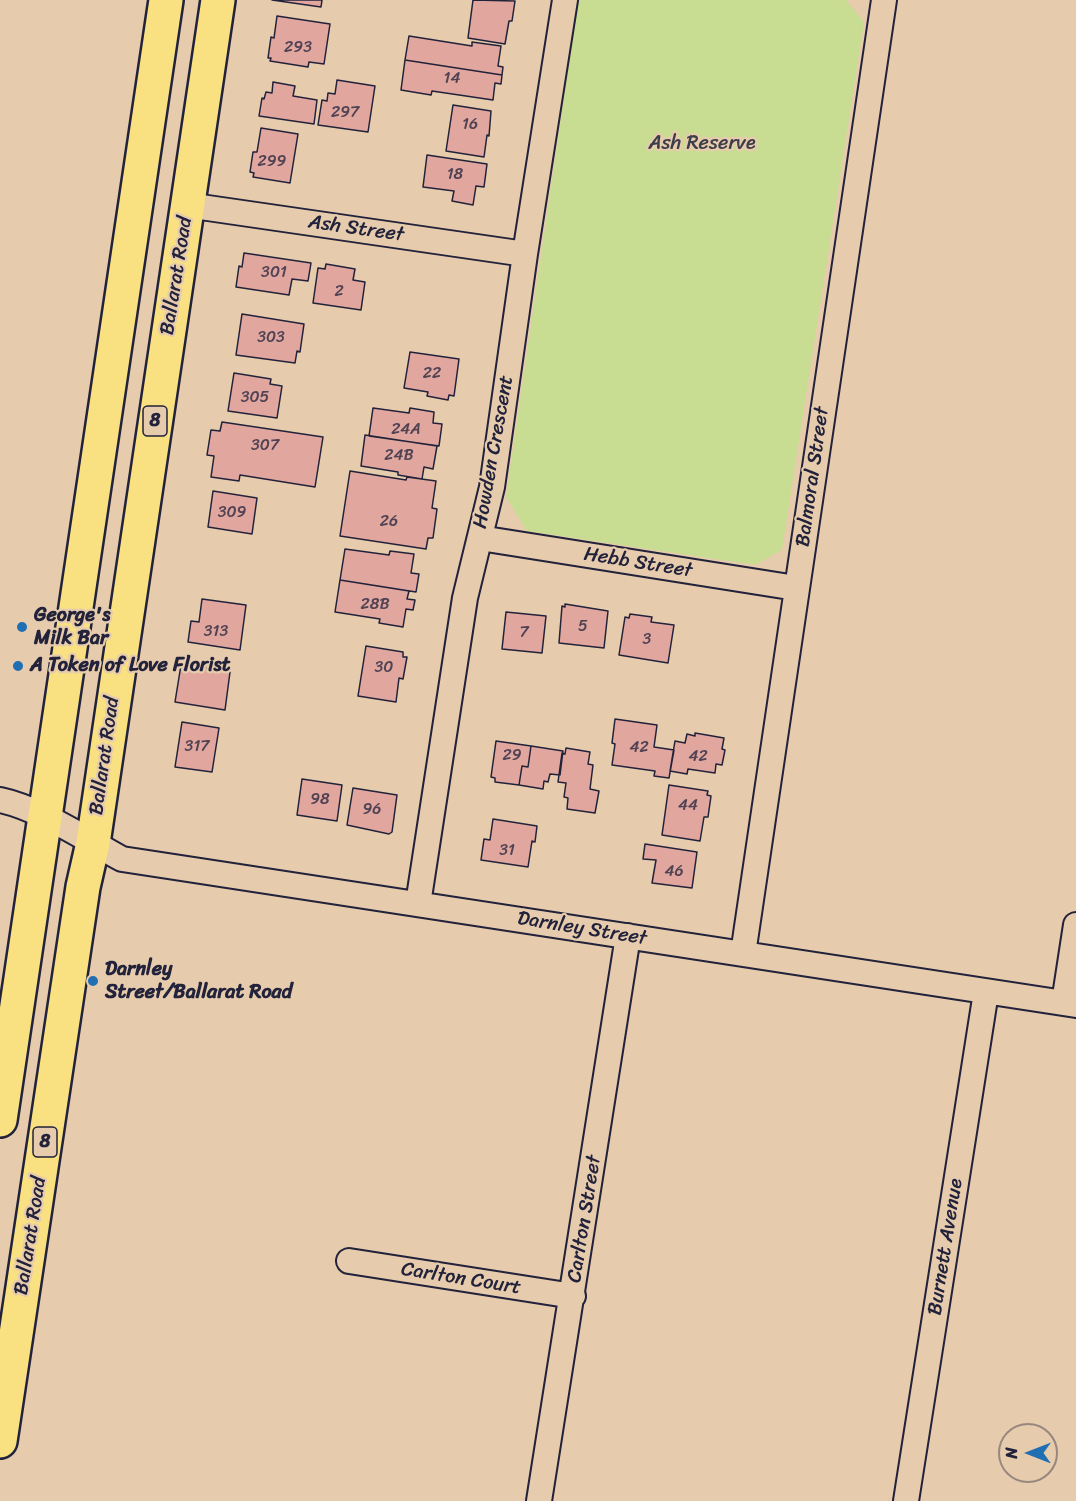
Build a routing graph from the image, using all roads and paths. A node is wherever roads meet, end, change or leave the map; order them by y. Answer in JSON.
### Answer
{"nodes":[{"id":1,"x":166,"y":0,"type":"edge"},
{"id":2,"x":218,"y":0,"type":"edge"},
{"id":3,"x":566,"y":0,"type":"edge"},
{"id":4,"x":884,"y":0,"type":"edge"},
{"id":5,"x":187,"y":205,"type":"junction"},
{"id":6,"x":525,"y":254,"type":"junction"},
{"id":7,"x":480,"y":538,"type":"junction"},
{"id":8,"x":796,"y":588,"type":"junction"},
{"id":9,"x":0,"y":801,"type":"edge"},
{"id":10,"x":46,"y":818,"type":"junction"},
{"id":11,"x":93,"y":843,"type":"junction"},
{"id":12,"x":418,"y":904,"type":"junction"},
{"id":13,"x":1076,"y":925,"type":"edge"},
{"id":14,"x":628,"y":936,"type":"junction"},
{"id":15,"x":743,"y":954,"type":"junction"},
{"id":16,"x":986,"y":992,"type":"junction"},
{"id":17,"x":1070,"y":1004,"type":"edge"},
{"id":18,"x":0,"y":1120,"type":"edge"},
{"id":19,"x":349,"y":1262,"type":"dead end"},
{"id":20,"x":573,"y":1296,"type":"junction"},
{"id":21,"x":0,"y":1441,"type":"edge"},
{"id":22,"x":539,"y":1501,"type":"edge"},
{"id":23,"x":906,"y":1501,"type":"edge"}],
"edges":[{"from":1,"to":10,"type":"highway"},
{"from":2,"to":5,"type":"highway","name":"Ballarat Road","number":"8"},
{"from":3,"to":6,"type":"street","name":"Howden Crescent"},
{"from":4,"to":8,"type":"street","name":"Balmoral Street"},
{"from":5,"to":6,"type":"street","name":"Ash Street"},
{"from":5,"to":11,"type":"highway","name":"Ballarat Road","number":"8"},
{"from":6,"to":7,"type":"street","name":"Howden Crescent"},
{"from":7,"to":8,"type":"street","name":"Hebb Street"},
{"from":7,"to":12,"type":"street","name":"Howden Crescent"},
{"from":8,"to":15,"type":"street","name":"Balmoral Street"},
{"from":9,"to":10,"type":"street","name":"Darnley Street"},
{"from":10,"to":11,"type":"street","name":"Darnley Street"},
{"from":10,"to":18,"type":"highway"},
{"from":11,"to":12,"type":"street","name":"Darnley Street"},
{"from":11,"to":21,"type":"highway","name":"Ballarat Road","number":"8"},
{"from":12,"to":14,"type":"street","name":"Darnley Street"},
{"from":13,"to":17,"type":"street"},
{"from":14,"to":15,"type":"street","name":"Darnley Street"},
{"from":14,"to":20,"type":"street","name":"Carlton Street"},
{"from":15,"to":16,"type":"street","name":"Darnley Street"},
{"from":16,"to":17,"type":"street","name":"Darnley Street"},
{"from":16,"to":23,"type":"street","name":"Burnett Avenue"},
{"from":19,"to":20,"type":"street","name":"Carlton Court"},
{"from":20,"to":22,"type":"street","name":"Carlton Street"}]}
